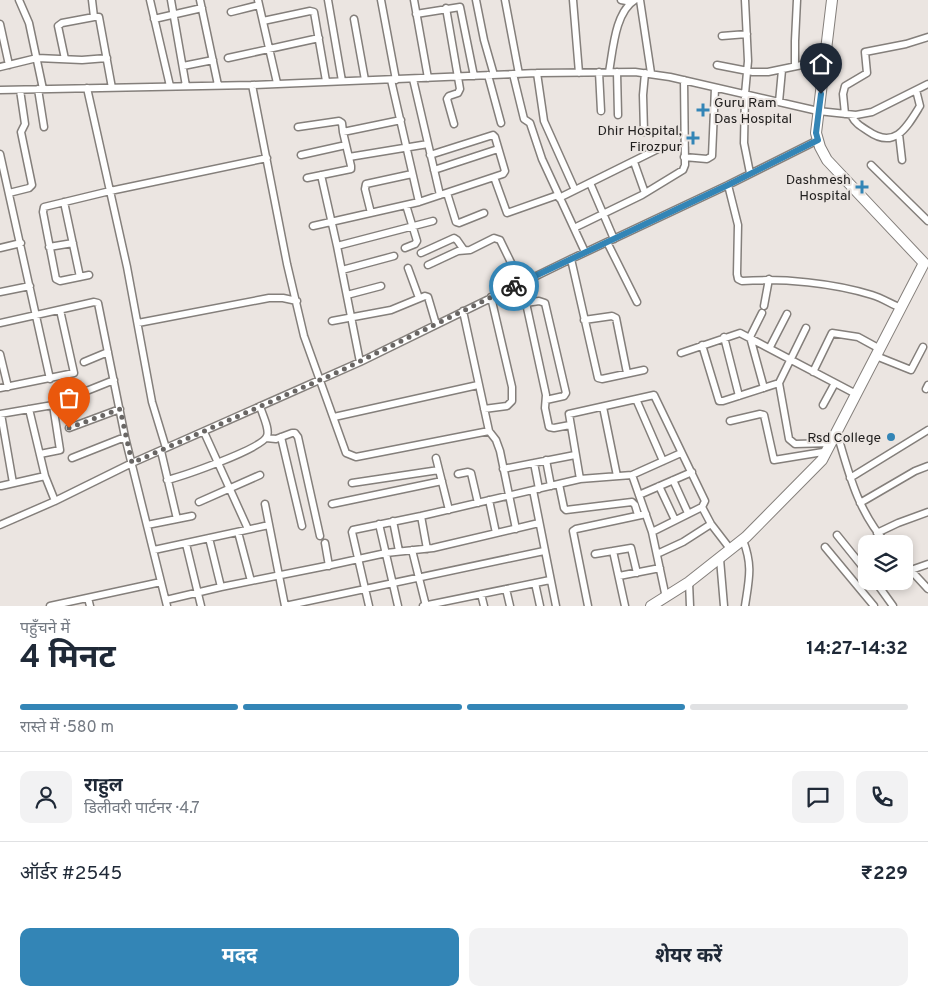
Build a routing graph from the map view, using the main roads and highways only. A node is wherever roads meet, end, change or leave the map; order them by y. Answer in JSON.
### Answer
{"nodes":[{"id":1,"x":832,"y":0,"type":"edge"},
{"id":2,"x":926,"y":259,"type":"edge"},
{"id":3,"x":828,"y":448,"type":"junction"},
{"id":4,"x":729,"y":548,"type":"junction"},
{"id":5,"x":641,"y":606,"type":"edge"},
{"id":6,"x":651,"y":606,"type":"edge"}],
"edges":[{"from":1,"to":2,"type":"highway"},
{"from":2,"to":3,"type":"highway"},
{"from":3,"to":4,"type":"highway"},
{"from":3,"to":4,"type":"highway"},
{"from":4,"to":5,"type":"highway"},
{"from":4,"to":6,"type":"highway"}]}
